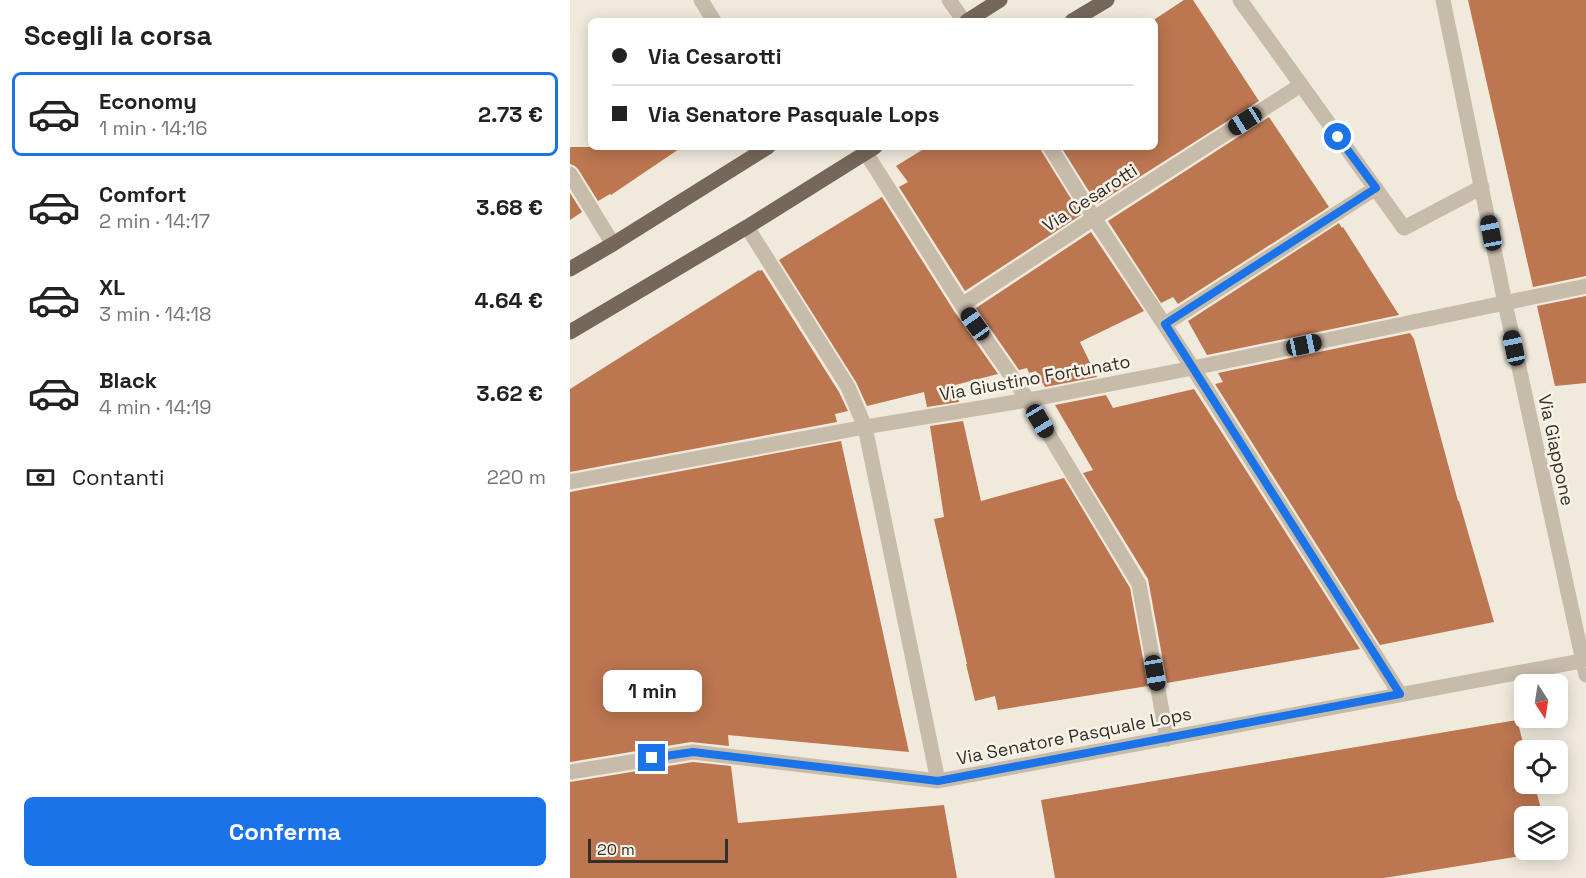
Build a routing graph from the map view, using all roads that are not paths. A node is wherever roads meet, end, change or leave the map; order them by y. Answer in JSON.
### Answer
{"nodes":[{"id":1,"x":701,"y":0,"type":"edge"},
{"id":2,"x":950,"y":0,"type":"edge"},
{"id":3,"x":1000,"y":0,"type":"edge"},
{"id":4,"x":1107,"y":0,"type":"edge"},
{"id":5,"x":1240,"y":0,"type":"edge"},
{"id":6,"x":1443,"y":0,"type":"edge"},
{"id":7,"x":712,"y":18,"type":"edge"},
{"id":8,"x":963,"y":18,"type":"edge"},
{"id":9,"x":970,"y":18,"type":"edge"},
{"id":10,"x":1077,"y":18,"type":"edge"},
{"id":11,"x":1301,"y":85,"type":"junction"},
{"id":12,"x":763,"y":150,"type":"edge"},
{"id":13,"x":870,"y":150,"type":"edge"},
{"id":14,"x":1052,"y":150,"type":"edge"},
{"id":15,"x":570,"y":174,"type":"edge"},
{"id":16,"x":1482,"y":187,"type":"junction"},
{"id":17,"x":1376,"y":188,"type":"junction"},
{"id":18,"x":1094,"y":218,"type":"junction"},
{"id":19,"x":747,"y":227,"type":"junction"},
{"id":20,"x":613,"y":244,"type":"junction"},
{"id":21,"x":570,"y":269,"type":"edge"},
{"id":22,"x":1586,"y":286,"type":"edge"},
{"id":23,"x":1505,"y":303,"type":"junction"},
{"id":24,"x":962,"y":305,"type":"junction"},
{"id":25,"x":1165,"y":324,"type":"junction"},
{"id":26,"x":570,"y":332,"type":"edge"},
{"id":27,"x":1193,"y":368,"type":"junction"},
{"id":28,"x":1028,"y":400,"type":"junction"},
{"id":29,"x":865,"y":427,"type":"junction"},
{"id":30,"x":570,"y":482,"type":"edge"},
{"id":31,"x":1585,"y":665,"type":"edge"},
{"id":32,"x":1400,"y":694,"type":"junction"},
{"id":33,"x":1167,"y":739,"type":"junction"},
{"id":34,"x":570,"y":772,"type":"edge"},
{"id":35,"x":938,"y":781,"type":"junction"}],
"edges":[{"from":1,"to":7,"type":"street"},
{"from":2,"to":8,"type":"street"},
{"from":3,"to":9,"type":"main road"},
{"from":4,"to":10,"type":"main road"},
{"from":5,"to":11,"type":"street"},
{"from":6,"to":16,"type":"street","name":"Via Giappone"},
{"from":11,"to":17,"type":"street"},
{"from":11,"to":18,"type":"street","name":"Via Cesarotti"},
{"from":12,"to":20,"type":"main road"},
{"from":13,"to":19,"type":"main road"},
{"from":13,"to":24,"type":"street"},
{"from":14,"to":18,"type":"street"},
{"from":15,"to":20,"type":"street"},
{"from":16,"to":17,"type":"street"},
{"from":16,"to":23,"type":"street","name":"Via Giappone"},
{"from":17,"to":25,"type":"street"},
{"from":18,"to":24,"type":"street","name":"Via Cesarotti"},
{"from":18,"to":25,"type":"street"},
{"from":19,"to":26,"type":"main road"},
{"from":19,"to":29,"type":"street"},
{"from":20,"to":21,"type":"main road"},
{"from":22,"to":23,"type":"street","name":"Via Giustino Fortunato"},
{"from":23,"to":27,"type":"street","name":"Via Giustino Fortunato"},
{"from":23,"to":31,"type":"street","name":"Via Giappone"},
{"from":24,"to":28,"type":"street"},
{"from":25,"to":27,"type":"street"},
{"from":27,"to":28,"type":"street","name":"Via Giustino Fortunato"},
{"from":27,"to":32,"type":"street"},
{"from":28,"to":29,"type":"street","name":"Via Giustino Fortunato"},
{"from":28,"to":33,"type":"street"},
{"from":29,"to":30,"type":"street","name":"Via Giustino Fortunato"},
{"from":29,"to":35,"type":"street"},
{"from":31,"to":32,"type":"street","name":"Via Senatore Pasquale Lops"},
{"from":32,"to":33,"type":"street","name":"Via Senatore Pasquale Lops"},
{"from":33,"to":35,"type":"street","name":"Via Senatore Pasquale Lops"},
{"from":34,"to":35,"type":"street","name":"Via Senatore Pasquale Lops"}]}
